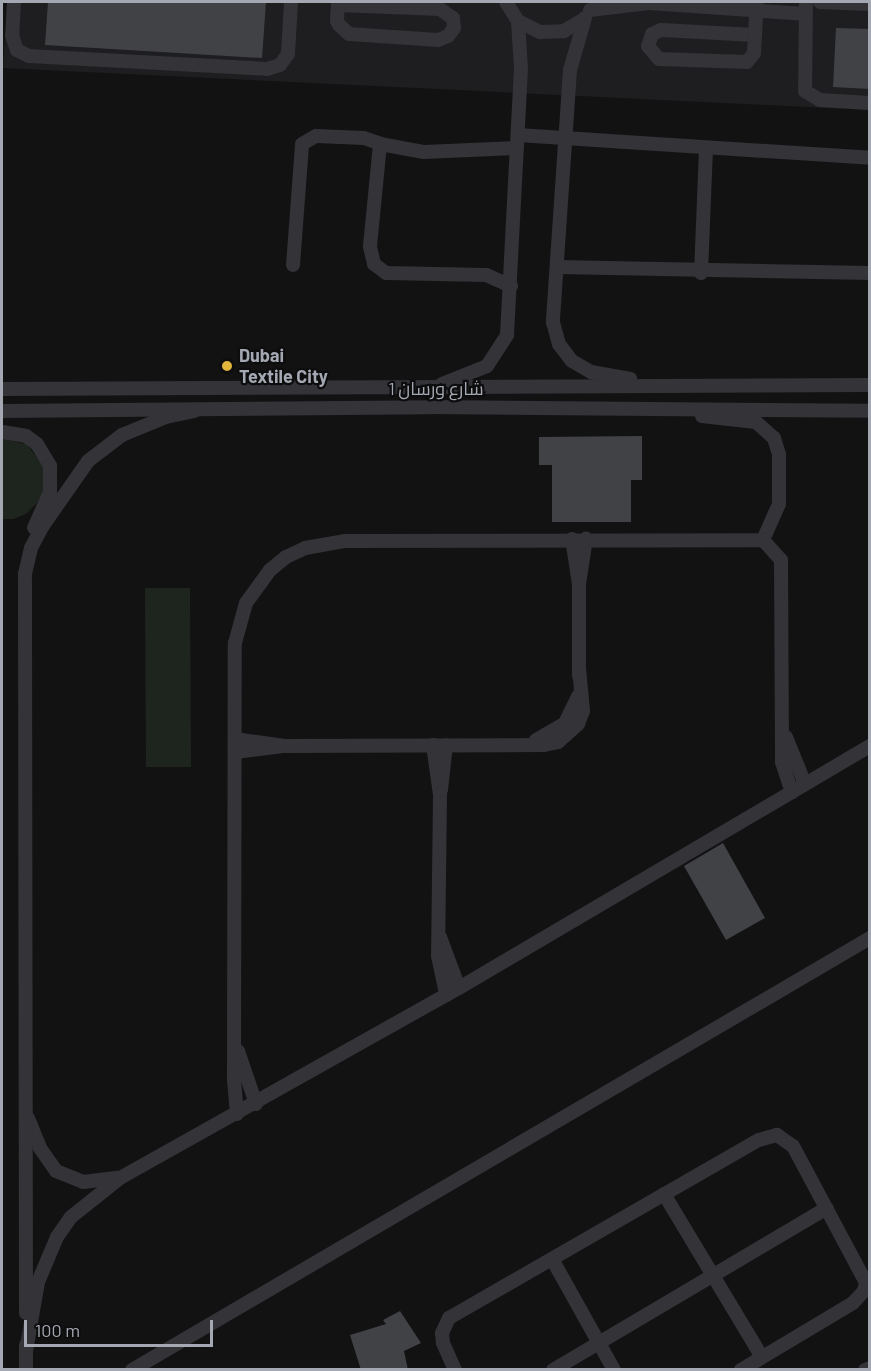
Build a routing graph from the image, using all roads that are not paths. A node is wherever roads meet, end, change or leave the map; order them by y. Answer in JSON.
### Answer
{"nodes":[{"id":1,"x":14,"y":2,"type":"edge"},
{"id":2,"x":291,"y":2,"type":"edge"},
{"id":3,"x":820,"y":2,"type":"edge"},
{"id":4,"x":338,"y":3,"type":"edge"},
{"id":5,"x":505,"y":3,"type":"edge"},
{"id":6,"x":870,"y":4,"type":"edge"},
{"id":7,"x":757,"y":6,"type":"edge"},
{"id":8,"x":805,"y":8,"type":"edge"},
{"id":9,"x":590,"y":10,"type":"edge"},
{"id":10,"x":518,"y":21,"type":"junction"},
{"id":11,"x":755,"y":35,"type":"junction"},
{"id":12,"x":870,"y":103,"type":"edge"},
{"id":13,"x":566,"y":136,"type":"junction"},
{"id":14,"x":518,"y":142,"type":"junction"},
{"id":15,"x":381,"y":144,"type":"junction"},
{"id":16,"x":706,"y":150,"type":"junction"},
{"id":17,"x":870,"y":158,"type":"edge"},
{"id":18,"x":293,"y":265,"type":"dead end"},
{"id":19,"x":557,"y":267,"type":"junction"},
{"id":20,"x":701,"y":273,"type":"junction"},
{"id":21,"x":870,"y":273,"type":"edge"},
{"id":22,"x":511,"y":286,"type":"junction"},
{"id":23,"x":680,"y":385,"type":"junction"},
{"id":24,"x":870,"y":385,"type":"edge"},
{"id":25,"x":2,"y":389,"type":"edge"},
{"id":26,"x":425,"y":389,"type":"junction"},
{"id":27,"x":683,"y":409,"type":"junction"},
{"id":28,"x":2,"y":411,"type":"edge"},
{"id":29,"x":194,"y":411,"type":"junction"},
{"id":30,"x":870,"y":411,"type":"edge"},
{"id":31,"x":2,"y":432,"type":"edge"},
{"id":32,"x":579,"y":539,"type":"junction"},
{"id":33,"x":763,"y":540,"type":"junction"},
{"id":34,"x":30,"y":548,"type":"junction"},
{"id":35,"x":784,"y":732,"type":"junction"},
{"id":36,"x":235,"y":745,"type":"junction"},
{"id":37,"x":440,"y":745,"type":"junction"},
{"id":38,"x":870,"y":747,"type":"edge"},
{"id":39,"x":806,"y":784,"type":"junction"},
{"id":40,"x":792,"y":792,"type":"junction"},
{"id":41,"x":439,"y":935,"type":"junction"},
{"id":42,"x":870,"y":938,"type":"edge"},
{"id":43,"x":459,"y":988,"type":"junction"},
{"id":44,"x":446,"y":996,"type":"junction"},
{"id":45,"x":235,"y":1040,"type":"junction"},
{"id":46,"x":256,"y":1104,"type":"junction"},
{"id":47,"x":26,"y":1111,"type":"junction"},
{"id":48,"x":237,"y":1114,"type":"junction"},
{"id":49,"x":120,"y":1178,"type":"junction"},
{"id":50,"x":664,"y":1194,"type":"junction"},
{"id":51,"x":827,"y":1208,"type":"junction"},
{"id":52,"x":552,"y":1259,"type":"junction"},
{"id":53,"x":713,"y":1276,"type":"junction"},
{"id":54,"x":599,"y":1344,"type":"junction"},
{"id":55,"x":26,"y":1351,"type":"junction"},
{"id":56,"x":762,"y":1357,"type":"junction"},
{"id":57,"x":870,"y":1368,"type":"edge"},
{"id":58,"x":26,"y":1370,"type":"edge"},
{"id":59,"x":132,"y":1370,"type":"edge"},
{"id":60,"x":455,"y":1370,"type":"edge"},
{"id":61,"x":553,"y":1370,"type":"edge"},
{"id":62,"x":614,"y":1370,"type":"edge"},
{"id":63,"x":741,"y":1370,"type":"edge"},
{"id":64,"x":865,"y":1370,"type":"edge"}],
"edges":[{"from":1,"to":2,"type":"street"},
{"from":3,"to":6,"type":"street"},
{"from":4,"to":4,"type":"street"},
{"from":5,"to":10,"type":"street"},
{"from":7,"to":8,"type":"street"},
{"from":7,"to":9,"type":"street"},
{"from":7,"to":11,"type":"street"},
{"from":8,"to":12,"type":"street"},
{"from":9,"to":10,"type":"street"},
{"from":9,"to":13,"type":"street"},
{"from":10,"to":14,"type":"street"},
{"from":11,"to":11,"type":"street"},
{"from":13,"to":14,"type":"street"},
{"from":13,"to":16,"type":"street"},
{"from":13,"to":19,"type":"street"},
{"from":14,"to":15,"type":"street"},
{"from":14,"to":22,"type":"street"},
{"from":15,"to":18,"type":"street"},
{"from":15,"to":22,"type":"street"},
{"from":16,"to":17,"type":"street"},
{"from":16,"to":20,"type":"street"},
{"from":19,"to":20,"type":"street"},
{"from":19,"to":23,"type":"street"},
{"from":20,"to":21,"type":"street"},
{"from":22,"to":26,"type":"street"},
{"from":23,"to":24,"type":"street","name":"شارع ورسان 1"},
{"from":23,"to":26,"type":"street","name":"شارع ورسان 1"},
{"from":25,"to":26,"type":"street","name":"شارع ورسان 1"},
{"from":27,"to":29,"type":"street","name":"شارع ورسان 1"},
{"from":27,"to":30,"type":"street","name":"شارع ورسان 1"},
{"from":27,"to":33,"type":"street"},
{"from":28,"to":29,"type":"street","name":"شارع ورسان 1"},
{"from":29,"to":34,"type":"street"},
{"from":31,"to":34,"type":"street"},
{"from":32,"to":33,"type":"street"},
{"from":32,"to":36,"type":"street"},
{"from":32,"to":37,"type":"street"},
{"from":33,"to":35,"type":"street"},
{"from":34,"to":47,"type":"street"},
{"from":35,"to":39,"type":"street"},
{"from":35,"to":40,"type":"street"},
{"from":36,"to":37,"type":"street"},
{"from":36,"to":45,"type":"street"},
{"from":37,"to":41,"type":"street"},
{"from":38,"to":39,"type":"street"},
{"from":39,"to":40,"type":"street"},
{"from":40,"to":43,"type":"street"},
{"from":41,"to":43,"type":"street"},
{"from":41,"to":44,"type":"street"},
{"from":42,"to":59,"type":"street"},
{"from":43,"to":44,"type":"street"},
{"from":44,"to":46,"type":"street"},
{"from":45,"to":46,"type":"street"},
{"from":45,"to":48,"type":"street"},
{"from":46,"to":48,"type":"street"},
{"from":47,"to":49,"type":"street"},
{"from":47,"to":55,"type":"street"},
{"from":48,"to":49,"type":"street"},
{"from":49,"to":55,"type":"street"},
{"from":50,"to":51,"type":"street"},
{"from":50,"to":52,"type":"street"},
{"from":50,"to":53,"type":"street"},
{"from":51,"to":53,"type":"street"},
{"from":51,"to":56,"type":"street"},
{"from":52,"to":54,"type":"street"},
{"from":52,"to":60,"type":"street"},
{"from":53,"to":54,"type":"street"},
{"from":53,"to":56,"type":"street"},
{"from":54,"to":61,"type":"street"},
{"from":54,"to":62,"type":"street"},
{"from":55,"to":58,"type":"street"},
{"from":56,"to":63,"type":"street"},
{"from":57,"to":64,"type":"street"}]}
